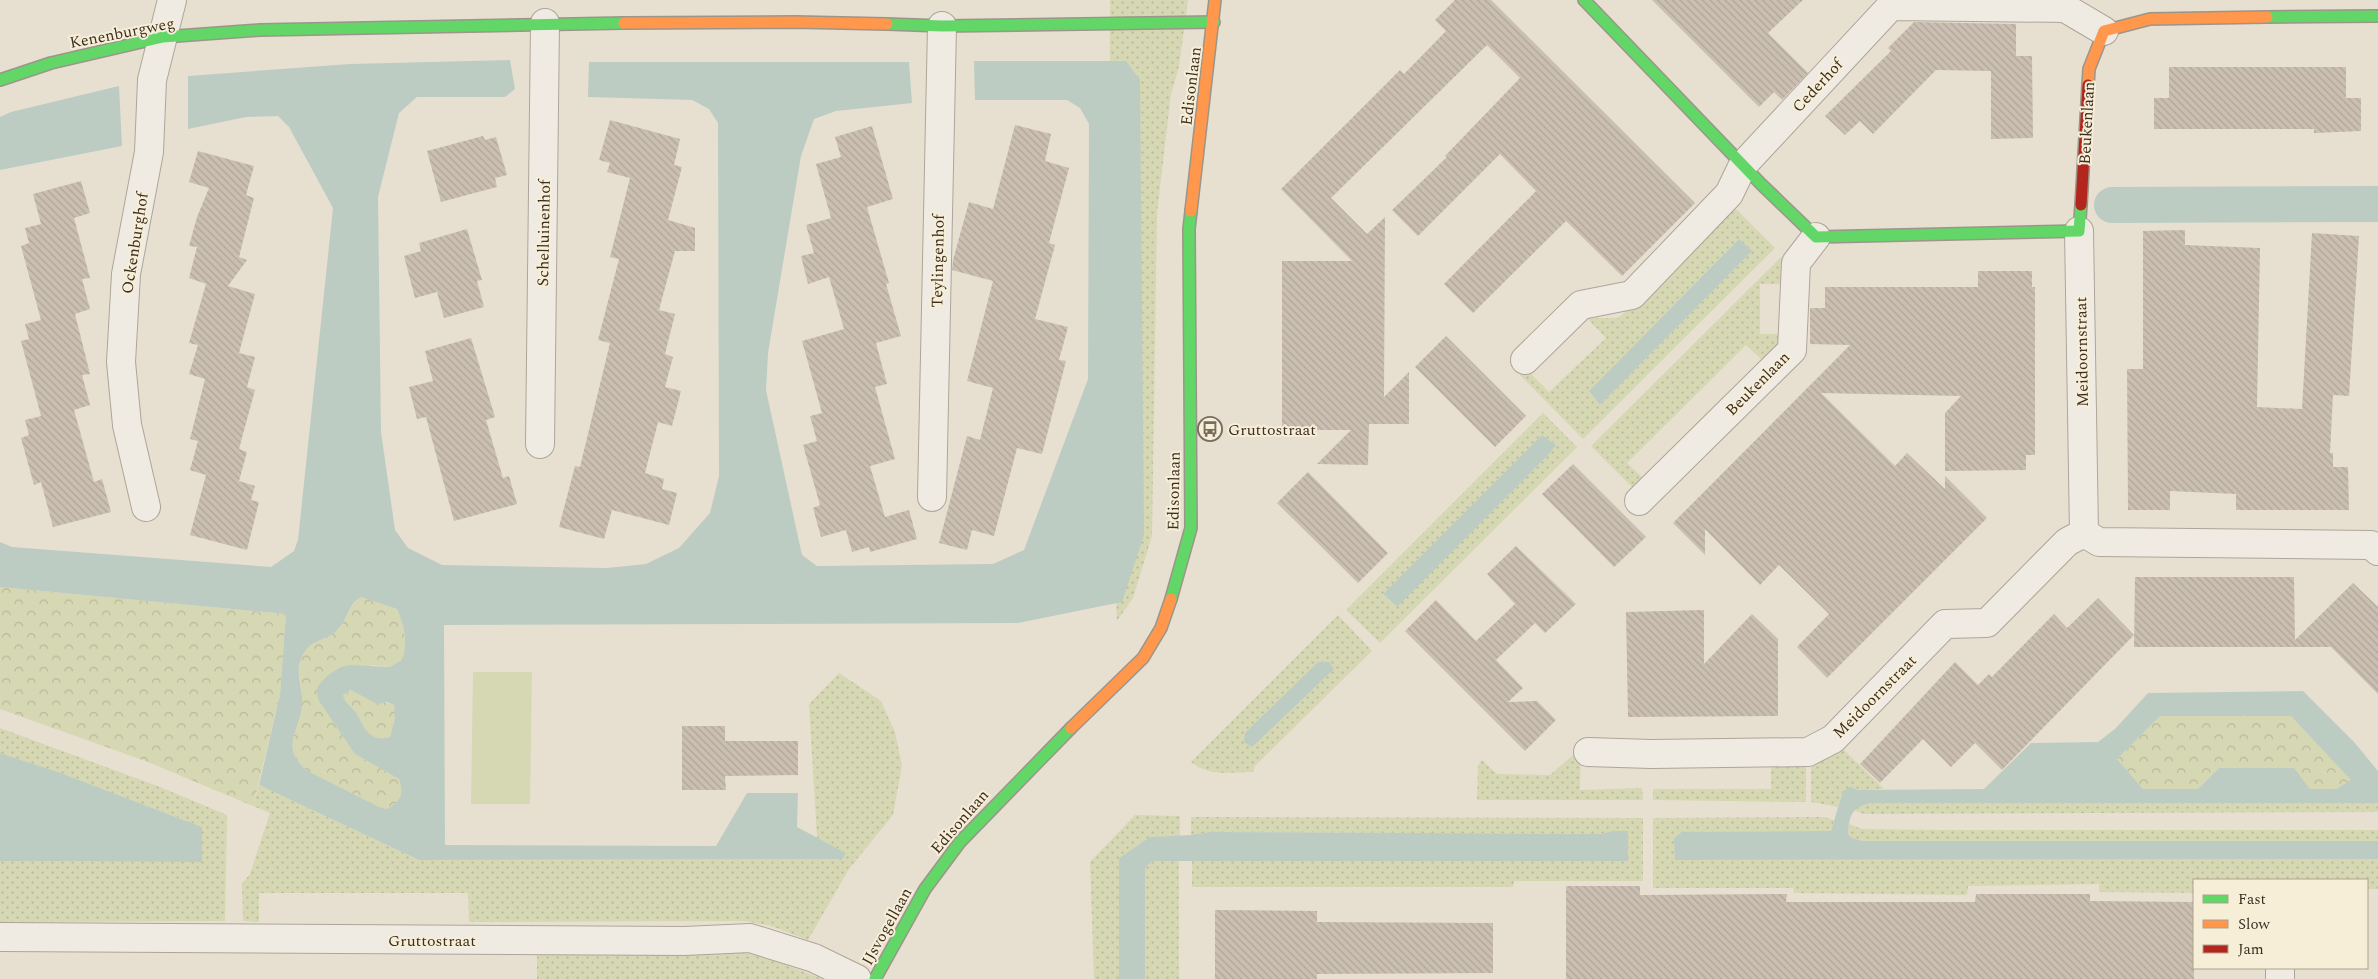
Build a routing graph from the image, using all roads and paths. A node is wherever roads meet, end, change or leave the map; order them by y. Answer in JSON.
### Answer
{"nodes":[{"id":1,"x":172,"y":0,"type":"edge"},
{"id":2,"x":1215,"y":0,"type":"edge"},
{"id":3,"x":1584,"y":0,"type":"edge"},
{"id":4,"x":2092,"y":0,"type":"edge"},
{"id":5,"x":1888,"y":3,"type":"edge"},
{"id":6,"x":2378,"y":16,"type":"edge"},
{"id":7,"x":1214,"y":22,"type":"junction"},
{"id":8,"x":545,"y":23,"type":"junction"},
{"id":9,"x":942,"y":26,"type":"junction"},
{"id":10,"x":2104,"y":31,"type":"junction"},
{"id":11,"x":162,"y":37,"type":"junction"},
{"id":12,"x":0,"y":80,"type":"edge"},
{"id":13,"x":1743,"y":165,"type":"junction"},
{"id":14,"x":2080,"y":231,"type":"junction"},
{"id":15,"x":1816,"y":237,"type":"junction"},
{"id":16,"x":1525,"y":360,"type":"dead end"},
{"id":17,"x":540,"y":444,"type":"dead end"},
{"id":18,"x":932,"y":497,"type":"dead end"},
{"id":19,"x":1639,"y":501,"type":"dead end"},
{"id":20,"x":146,"y":507,"type":"dead end"},
{"id":21,"x":2084,"y":533,"type":"junction"},
{"id":22,"x":2378,"y":550,"type":"edge"},
{"id":23,"x":1588,"y":752,"type":"dead end"},
{"id":24,"x":926,"y":888,"type":"joint"},
{"id":25,"x":0,"y":938,"type":"edge"},
{"id":26,"x":857,"y":979,"type":"edge"},
{"id":27,"x":875,"y":979,"type":"edge"}],
"edges":[{"from":1,"to":11,"type":"street","name":"Ockenburghof"},
{"from":2,"to":7,"type":"street","name":"Edisonlaan"},
{"from":3,"to":13,"type":"street"},
{"from":4,"to":10,"type":"street"},
{"from":5,"to":10,"type":"street","name":"Cederhof"},
{"from":5,"to":13,"type":"street","name":"Cederhof"},
{"from":6,"to":10,"type":"street"},
{"from":7,"to":9,"type":"street","name":"Kenenburgweg"},
{"from":7,"to":24,"type":"street","name":"Edisonlaan"},
{"from":8,"to":9,"type":"street","name":"Kenenburgweg"},
{"from":8,"to":11,"type":"street","name":"Kenenburgweg"},
{"from":8,"to":17,"type":"street","name":"Schelluinenhof"},
{"from":9,"to":18,"type":"street","name":"Teylingenhof"},
{"from":10,"to":14,"type":"street","name":"Beukenlaan"},
{"from":11,"to":12,"type":"street","name":"Kenenburgweg"},
{"from":11,"to":20,"type":"street","name":"Ockenburghof"},
{"from":13,"to":15,"type":"street"},
{"from":13,"to":16,"type":"street"},
{"from":14,"to":15,"type":"street"},
{"from":14,"to":21,"type":"street","name":"Meidoornstraat"},
{"from":15,"to":19,"type":"street","name":"Beukenlaan"},
{"from":21,"to":22,"type":"street"},
{"from":21,"to":23,"type":"street","name":"Meidoornstraat"},
{"from":24,"to":27,"type":"street","name":"IJsvogellaan"},
{"from":25,"to":26,"type":"street","name":"Gruttostraat"}]}
